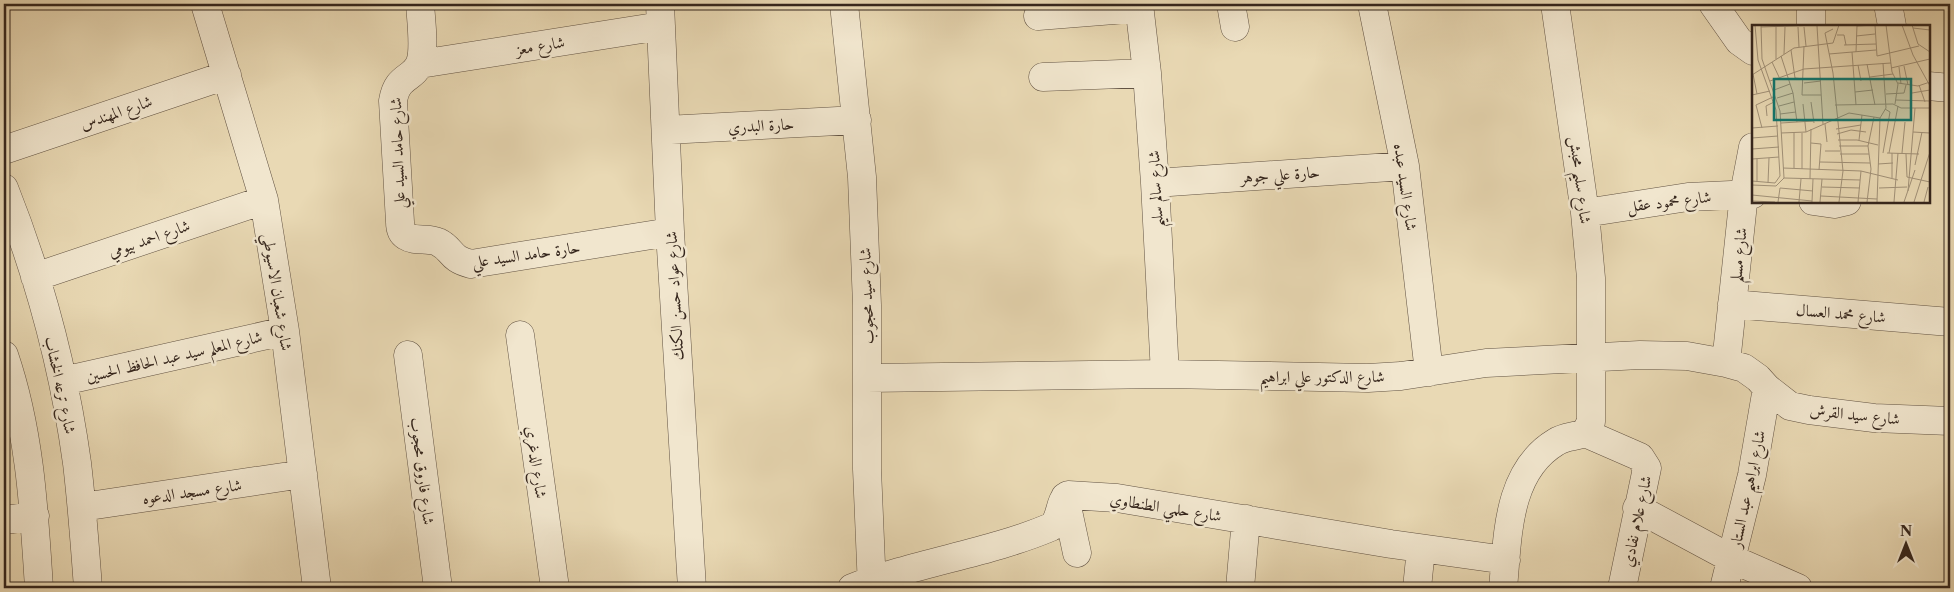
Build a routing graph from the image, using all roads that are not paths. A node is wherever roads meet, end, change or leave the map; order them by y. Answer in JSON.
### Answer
{"nodes":[{"id":1,"x":205,"y":4,"type":"edge"},
{"id":2,"x":420,"y":4,"type":"edge"},
{"id":3,"x":844,"y":4,"type":"edge"},
{"id":4,"x":1372,"y":4,"type":"edge"},
{"id":5,"x":1555,"y":4,"type":"edge"},
{"id":6,"x":1713,"y":4,"type":"edge"},
{"id":7,"x":1811,"y":4,"type":"edge"},
{"id":8,"x":1888,"y":4,"type":"edge"},
{"id":9,"x":1139,"y":6,"type":"edge"},
{"id":10,"x":661,"y":15,"type":"edge"},
{"id":11,"x":1038,"y":16,"type":"dead end"},
{"id":12,"x":1811,"y":25,"type":"edge"},
{"id":13,"x":1892,"y":25,"type":"edge"},
{"id":14,"x":1752,"y":50,"type":"edge"},
{"id":15,"x":420,"y":64,"type":"junction"},
{"id":16,"x":1147,"y":73,"type":"junction"},
{"id":17,"x":227,"y":74,"type":"junction"},
{"id":18,"x":1043,"y":77,"type":"dead end"},
{"id":19,"x":1929,"y":86,"type":"edge"},
{"id":20,"x":1950,"y":88,"type":"edge"},
{"id":21,"x":857,"y":120,"type":"junction"},
{"id":22,"x":666,"y":130,"type":"junction"},
{"id":23,"x":4,"y":150,"type":"edge"},
{"id":24,"x":1752,"y":156,"type":"edge"},
{"id":25,"x":1405,"y":166,"type":"junction"},
{"id":26,"x":1155,"y":183,"type":"junction"},
{"id":27,"x":4,"y":188,"type":"edge"},
{"id":28,"x":1748,"y":194,"type":"edge"},
{"id":29,"x":264,"y":200,"type":"junction"},
{"id":30,"x":1819,"y":202,"type":"edge"},
{"id":31,"x":1842,"y":202,"type":"edge"},
{"id":32,"x":1586,"y":213,"type":"junction"},
{"id":33,"x":400,"y":222,"type":"joint"},
{"id":34,"x":670,"y":232,"type":"junction"},
{"id":35,"x":35,"y":277,"type":"junction"},
{"id":36,"x":1732,"y":304,"type":"junction"},
{"id":37,"x":1950,"y":322,"type":"edge"},
{"id":38,"x":285,"y":330,"type":"junction"},
{"id":39,"x":520,"y":335,"type":"dead end"},
{"id":40,"x":4,"y":355,"type":"edge"},
{"id":41,"x":408,"y":355,"type":"dead end"},
{"id":42,"x":1592,"y":358,"type":"junction"},
{"id":43,"x":1726,"y":362,"type":"junction"},
{"id":44,"x":1429,"y":372,"type":"junction"},
{"id":45,"x":1165,"y":374,"type":"junction"},
{"id":46,"x":867,"y":378,"type":"junction"},
{"id":47,"x":63,"y":381,"type":"junction"},
{"id":48,"x":1766,"y":388,"type":"junction"},
{"id":49,"x":1950,"y":421,"type":"edge"},
{"id":50,"x":1584,"y":433,"type":"junction"},
{"id":51,"x":303,"y":474,"type":"junction"},
{"id":52,"x":1065,"y":497,"type":"junction"},
{"id":53,"x":82,"y":507,"type":"junction"},
{"id":54,"x":1637,"y":508,"type":"junction"},
{"id":55,"x":35,"y":516,"type":"junction"},
{"id":56,"x":1246,"y":519,"type":"junction"},
{"id":57,"x":4,"y":520,"type":"edge"},
{"id":58,"x":1421,"y":549,"type":"junction"},
{"id":59,"x":1077,"y":553,"type":"dead end"},
{"id":60,"x":1732,"y":559,"type":"junction"},
{"id":61,"x":1506,"y":560,"type":"junction"},
{"id":62,"x":865,"y":586,"type":"edge"},
{"id":63,"x":39,"y":588,"type":"edge"},
{"id":64,"x":88,"y":588,"type":"edge"},
{"id":65,"x":317,"y":588,"type":"edge"},
{"id":66,"x":438,"y":588,"type":"edge"},
{"id":67,"x":555,"y":588,"type":"edge"},
{"id":68,"x":692,"y":588,"type":"edge"},
{"id":69,"x":1240,"y":588,"type":"edge"},
{"id":70,"x":1417,"y":588,"type":"edge"},
{"id":71,"x":1503,"y":588,"type":"edge"},
{"id":72,"x":1622,"y":588,"type":"edge"},
{"id":73,"x":1724,"y":588,"type":"edge"},
{"id":74,"x":1798,"y":588,"type":"edge"}],
"edges":[{"from":1,"to":17,"type":"street","name":"شارع شعبان الاسيوطي"},
{"from":2,"to":15,"type":"street"},
{"from":3,"to":21,"type":"street","name":"شارع سيد محجوب"},
{"from":4,"to":25,"type":"street","name":"شارع السيد عبده"},
{"from":5,"to":32,"type":"street","name":"شارع سليم محبش"},
{"from":6,"to":14,"type":"street"},
{"from":7,"to":12,"type":"street"},
{"from":8,"to":13,"type":"street"},
{"from":9,"to":11,"type":"street"},
{"from":9,"to":16,"type":"street","name":"شارع سالم سليم"},
{"from":10,"to":15,"type":"street","name":"شارع معز"},
{"from":10,"to":22,"type":"street","name":"شارع عواد حسن الكنك"},
{"from":15,"to":33,"type":"street","name":"شارع حامد السيد علي"},
{"from":16,"to":18,"type":"street"},
{"from":16,"to":26,"type":"street","name":"شارع سالم سليم"},
{"from":17,"to":23,"type":"street","name":"شارع المهندس"},
{"from":17,"to":29,"type":"street","name":"شارع شعبان الاسيوطي"},
{"from":19,"to":20,"type":"street"},
{"from":21,"to":22,"type":"street","name":"حارة البدري"},
{"from":21,"to":46,"type":"street","name":"شارع سيد محجوب"},
{"from":22,"to":34,"type":"street","name":"شارع عواد حسن الكنك"},
{"from":24,"to":28,"type":"street","name":"شارع مسلم"},
{"from":25,"to":26,"type":"street","name":"حارة علي جوهر"},
{"from":25,"to":44,"type":"street","name":"شارع السيد عبده"},
{"from":26,"to":45,"type":"street","name":"شارع سالم سليم"},
{"from":27,"to":35,"type":"street","name":"شارع ترعه الخشاب"},
{"from":28,"to":32,"type":"street","name":"شارع محمود عقل"},
{"from":28,"to":36,"type":"street","name":"شارع مسلم"},
{"from":29,"to":35,"type":"street","name":"شارع احمد بيومي"},
{"from":29,"to":38,"type":"street","name":"شارع شعبان الاسيوطي"},
{"from":30,"to":31,"type":"street"},
{"from":32,"to":42,"type":"street","name":"شارع سليم محبش"},
{"from":33,"to":34,"type":"street","name":"حارة حامد السيد علي"},
{"from":34,"to":68,"type":"street","name":"شارع عواد حسن الكنك"},
{"from":35,"to":47,"type":"street","name":"شارع ترعه الخشاب"},
{"from":36,"to":37,"type":"street","name":"شارع محمد العسال"},
{"from":36,"to":43,"type":"street","name":"شارع مسلم"},
{"from":38,"to":47,"type":"street","name":"شارع المعلم سيد عبد الحافظ الحسين"},
{"from":38,"to":51,"type":"street","name":"شارع شعبان الاسيوطي"},
{"from":39,"to":67,"type":"street","name":"شارع الدغري"},
{"from":40,"to":55,"type":"street"},
{"from":41,"to":66,"type":"street","name":"شارع فاروق محجوب"},
{"from":42,"to":43,"type":"street","name":"شارع الدكتور علي ابراهيم"},
{"from":42,"to":44,"type":"street","name":"شارع الدكتور علي ابراهيم"},
{"from":42,"to":50,"type":"street","name":"شارع سليم محبش"},
{"from":43,"to":48,"type":"street","name":"شارع الدكتور علي ابراهيم"},
{"from":44,"to":45,"type":"street","name":"شارع الدكتور علي ابراهيم"},
{"from":45,"to":46,"type":"street","name":"شارع الدكتور علي ابراهيم"},
{"from":46,"to":62,"type":"street","name":"شارع سيد محجوب"},
{"from":47,"to":53,"type":"street","name":"شارع ترعه الخشاب"},
{"from":48,"to":49,"type":"street","name":"شارع سيد القرش"},
{"from":48,"to":60,"type":"street","name":"شارع ابراهيم عبد الستار"},
{"from":50,"to":54,"type":"street","name":"شارع علام نفادي"},
{"from":50,"to":61,"type":"street"},
{"from":51,"to":53,"type":"street","name":"شارع مسجد الدعوه"},
{"from":51,"to":65,"type":"street","name":"شارع شعبان الاسيوطي"},
{"from":52,"to":56,"type":"street","name":"شارع حلمي الطنطاوي"},
{"from":52,"to":59,"type":"street"},
{"from":52,"to":62,"type":"street"},
{"from":53,"to":64,"type":"street","name":"شارع ترعه الخشاب"},
{"from":54,"to":60,"type":"street"},
{"from":54,"to":72,"type":"street","name":"شارع علام نفادي"},
{"from":55,"to":57,"type":"street"},
{"from":55,"to":63,"type":"street"},
{"from":56,"to":58,"type":"street","name":"شارع حلمي الطنطاوي"},
{"from":56,"to":69,"type":"street"},
{"from":58,"to":61,"type":"street","name":"شارع حلمي الطنطاوي"},
{"from":58,"to":70,"type":"street"},
{"from":60,"to":73,"type":"street","name":"شارع ابراهيم عبد الستار"},
{"from":60,"to":74,"type":"street"},
{"from":61,"to":71,"type":"street"}]}
